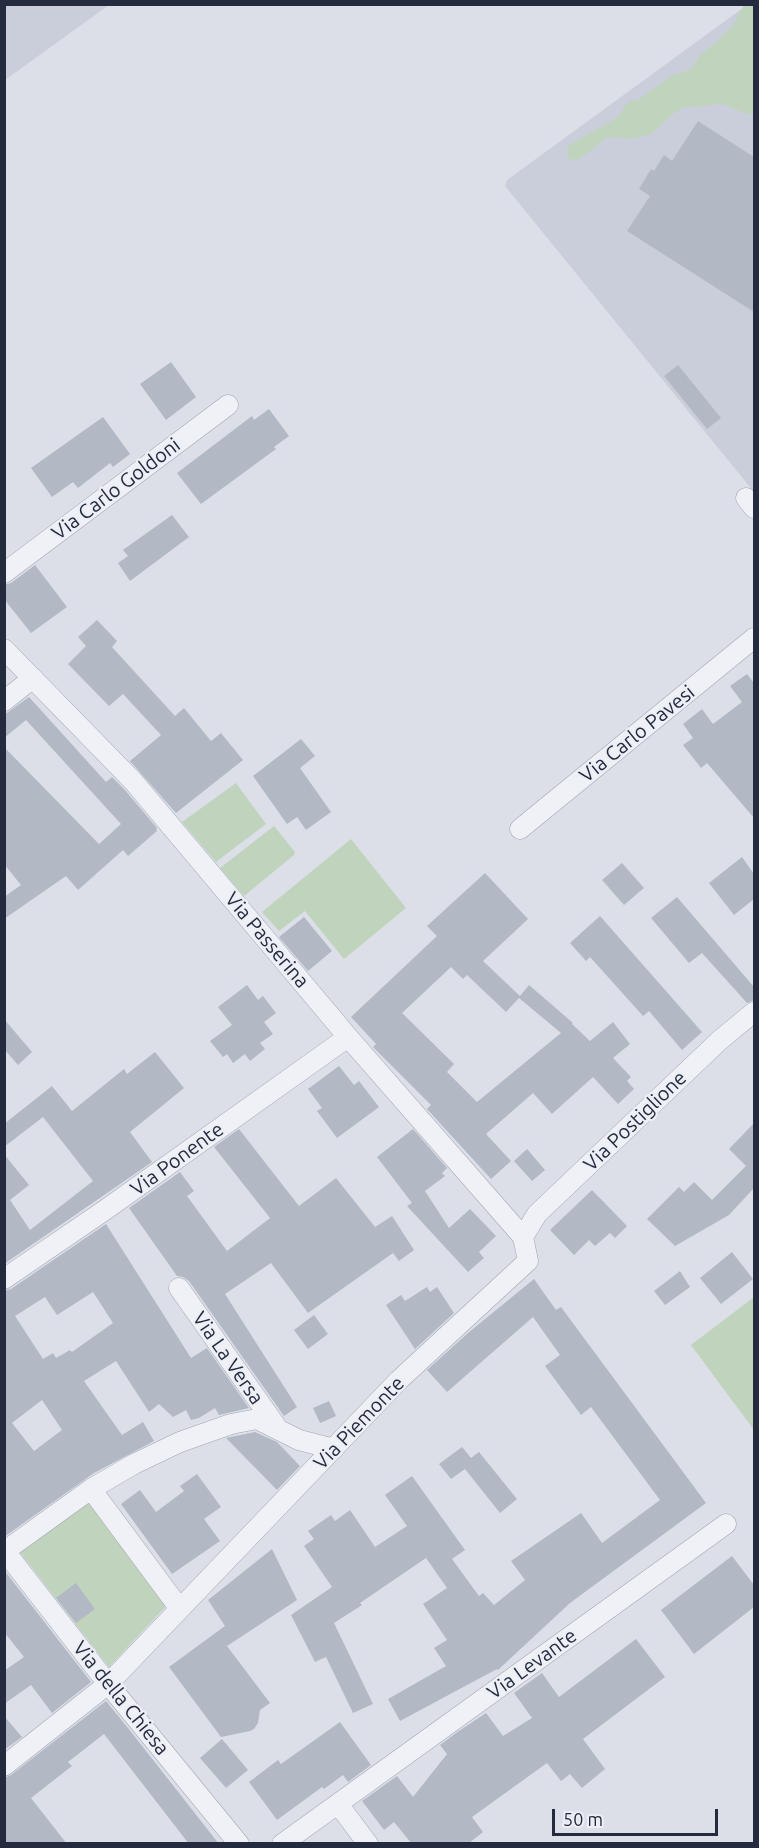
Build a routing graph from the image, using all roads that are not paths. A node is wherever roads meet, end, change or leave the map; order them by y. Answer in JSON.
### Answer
{"nodes":[{"id":1,"x":228,"y":405,"type":"dead end"},
{"id":2,"x":4,"y":573,"type":"edge"},
{"id":3,"x":754,"y":638,"type":"edge"},
{"id":4,"x":4,"y":648,"type":"edge"},
{"id":5,"x":33,"y":678,"type":"junction"},
{"id":6,"x":4,"y":701,"type":"edge"},
{"id":7,"x":520,"y":829,"type":"dead end"},
{"id":8,"x":754,"y":1012,"type":"edge"},
{"id":9,"x":348,"y":1036,"type":"junction"},
{"id":10,"x":523,"y":1237,"type":"junction"},
{"id":11,"x":4,"y":1279,"type":"edge"},
{"id":12,"x":179,"y":1288,"type":"dead end"},
{"id":13,"x":277,"y":1428,"type":"junction"},
{"id":14,"x":334,"y":1449,"type":"junction"},
{"id":15,"x":92,"y":1489,"type":"junction"},
{"id":16,"x":726,"y":1524,"type":"dead end"},
{"id":17,"x":5,"y":1550,"type":"edge"},
{"id":18,"x":180,"y":1609,"type":"junction"},
{"id":19,"x":108,"y":1684,"type":"junction"},
{"id":20,"x":4,"y":1767,"type":"edge"},
{"id":21,"x":338,"y":1804,"type":"junction"},
{"id":22,"x":239,"y":1844,"type":"edge"},
{"id":23,"x":282,"y":1844,"type":"edge"},
{"id":24,"x":368,"y":1844,"type":"edge"}],
"edges":[{"from":1,"to":2,"type":"street","name":"Via Carlo Goldoni"},
{"from":3,"to":7,"type":"street","name":"Via Carlo Pavesi"},
{"from":4,"to":5,"type":"street","name":"Via Passerina"},
{"from":5,"to":6,"type":"street"},
{"from":5,"to":9,"type":"street","name":"Via Passerina"},
{"from":8,"to":10,"type":"street","name":"Via Postiglione"},
{"from":9,"to":10,"type":"street","name":"Via Passerina"},
{"from":9,"to":11,"type":"street","name":"Via Ponente"},
{"from":10,"to":14,"type":"street","name":"Via Piemonte"},
{"from":12,"to":13,"type":"street","name":"Via La Versa"},
{"from":13,"to":14,"type":"street"},
{"from":13,"to":15,"type":"street"},
{"from":14,"to":18,"type":"street","name":"Via Piemonte"},
{"from":15,"to":17,"type":"street"},
{"from":15,"to":18,"type":"street"},
{"from":16,"to":21,"type":"street","name":"Via Levante"},
{"from":17,"to":19,"type":"street","name":"Via della Chiesa"},
{"from":18,"to":19,"type":"street","name":"Via Piemonte"},
{"from":19,"to":20,"type":"street"},
{"from":19,"to":22,"type":"street","name":"Via della Chiesa"},
{"from":21,"to":23,"type":"street","name":"Via Levante"},
{"from":21,"to":24,"type":"street"}]}
